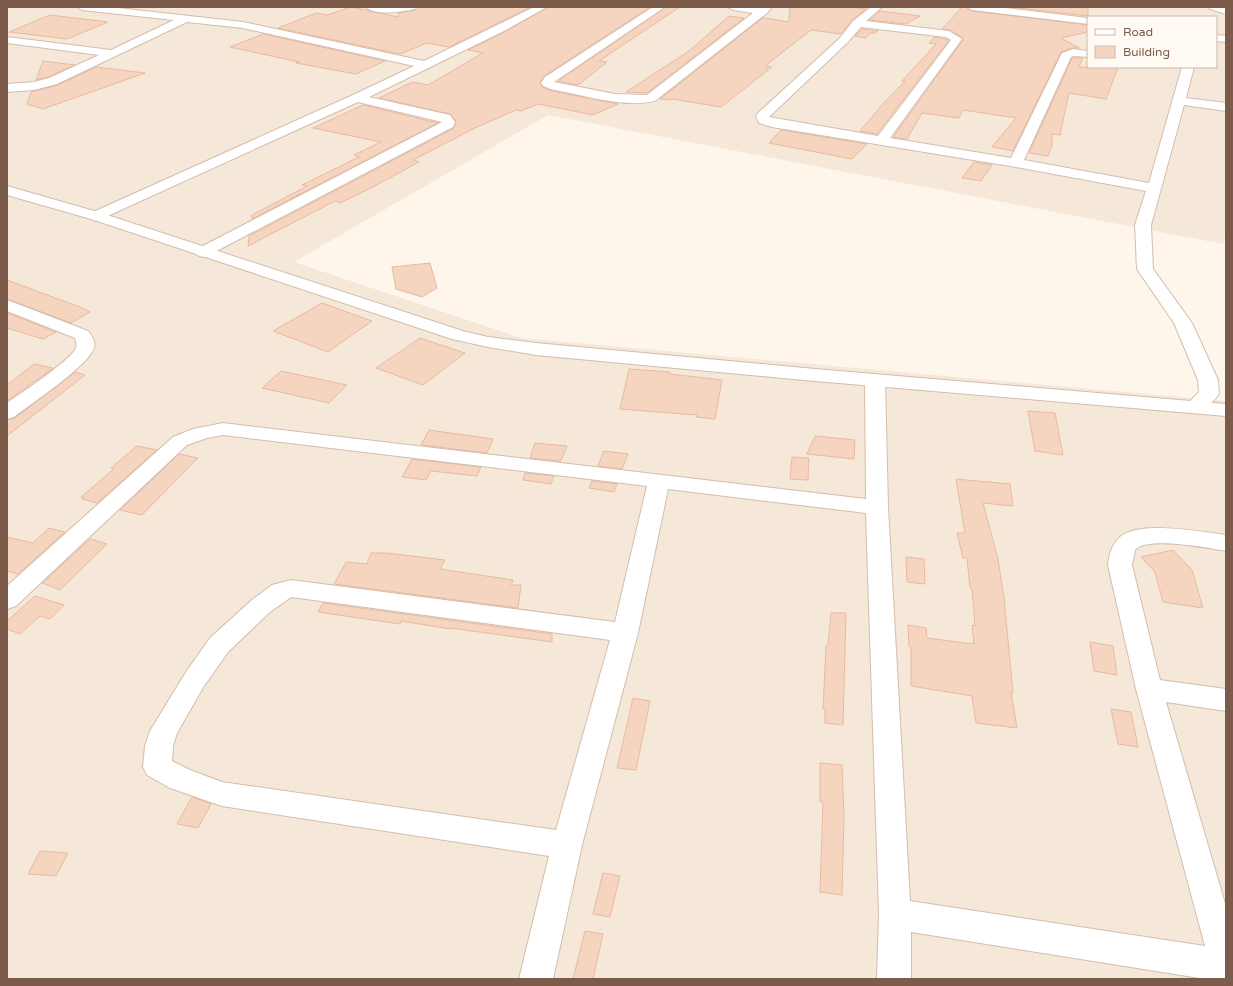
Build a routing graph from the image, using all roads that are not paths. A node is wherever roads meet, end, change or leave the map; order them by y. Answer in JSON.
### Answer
{"nodes":[{"id":1,"x":82,"y":7,"type":"edge"},
{"id":2,"x":371,"y":7,"type":"edge"},
{"id":3,"x":411,"y":7,"type":"edge"},
{"id":4,"x":542,"y":7,"type":"edge"},
{"id":5,"x":660,"y":7,"type":"edge"},
{"id":6,"x":733,"y":7,"type":"edge"},
{"id":7,"x":877,"y":7,"type":"edge"},
{"id":8,"x":972,"y":7,"type":"edge"},
{"id":9,"x":1214,"y":7,"type":"edge"},
{"id":10,"x":765,"y":9,"type":"edge"},
{"id":11,"x":1226,"y":11,"type":"edge"},
{"id":12,"x":188,"y":18,"type":"junction"},
{"id":13,"x":1086,"y":19,"type":"edge"},
{"id":14,"x":857,"y":23,"type":"junction"},
{"id":15,"x":7,"y":40,"type":"edge"},
{"id":16,"x":111,"y":53,"type":"junction"},
{"id":17,"x":1087,"y":54,"type":"edge"},
{"id":18,"x":424,"y":65,"type":"junction"},
{"id":19,"x":1186,"y":68,"type":"edge"},
{"id":20,"x":7,"y":88,"type":"edge"},
{"id":21,"x":357,"y":98,"type":"junction"},
{"id":22,"x":1179,"y":101,"type":"junction"},
{"id":23,"x":1226,"y":107,"type":"edge"},
{"id":24,"x":882,"y":140,"type":"junction"},
{"id":25,"x":1016,"y":162,"type":"junction"},
{"id":26,"x":1154,"y":188,"type":"junction"},
{"id":27,"x":7,"y":190,"type":"edge"},
{"id":28,"x":96,"y":216,"type":"junction"},
{"id":29,"x":203,"y":252,"type":"junction"},
{"id":30,"x":7,"y":305,"type":"edge"},
{"id":31,"x":875,"y":380,"type":"junction"},
{"id":32,"x":1194,"y":407,"type":"junction"},
{"id":33,"x":1226,"y":410,"type":"edge"},
{"id":34,"x":7,"y":413,"type":"edge"},
{"id":35,"x":659,"y":481,"type":"junction"},
{"id":36,"x":877,"y":507,"type":"junction"},
{"id":37,"x":1226,"y":543,"type":"edge"},
{"id":38,"x":7,"y":600,"type":"edge"},
{"id":39,"x":625,"y":633,"type":"junction"},
{"id":40,"x":1149,"y":689,"type":"junction"},
{"id":41,"x":1226,"y":700,"type":"edge"},
{"id":42,"x":567,"y":845,"type":"junction"},
{"id":43,"x":895,"y":914,"type":"junction"},
{"id":44,"x":1226,"y":965,"type":"edge"},
{"id":45,"x":536,"y":979,"type":"edge"},
{"id":46,"x":894,"y":979,"type":"edge"}],
"edges":[{"from":1,"to":12,"type":"street"},
{"from":2,"to":3,"type":"street"},
{"from":4,"to":18,"type":"street"},
{"from":5,"to":10,"type":"street"},
{"from":6,"to":10,"type":"street"},
{"from":7,"to":14,"type":"street"},
{"from":8,"to":13,"type":"street"},
{"from":9,"to":11,"type":"street"},
{"from":12,"to":16,"type":"street"},
{"from":12,"to":18,"type":"street"},
{"from":14,"to":24,"type":"street"},
{"from":14,"to":24,"type":"street"},
{"from":15,"to":16,"type":"street"},
{"from":16,"to":20,"type":"street"},
{"from":17,"to":25,"type":"street"},
{"from":18,"to":21,"type":"street"},
{"from":19,"to":22,"type":"street"},
{"from":21,"to":28,"type":"street"},
{"from":21,"to":29,"type":"street"},
{"from":22,"to":23,"type":"street"},
{"from":22,"to":26,"type":"street"},
{"from":24,"to":25,"type":"street"},
{"from":25,"to":26,"type":"street"},
{"from":26,"to":32,"type":"street"},
{"from":27,"to":28,"type":"street"},
{"from":28,"to":29,"type":"street"},
{"from":29,"to":31,"type":"street"},
{"from":30,"to":34,"type":"street"},
{"from":31,"to":32,"type":"street"},
{"from":31,"to":36,"type":"street"},
{"from":32,"to":33,"type":"street"},
{"from":35,"to":36,"type":"street"},
{"from":35,"to":38,"type":"street"},
{"from":35,"to":39,"type":"street"},
{"from":36,"to":43,"type":"street"},
{"from":37,"to":40,"type":"street"},
{"from":39,"to":42,"type":"street"},
{"from":39,"to":42,"type":"street"},
{"from":40,"to":41,"type":"street"},
{"from":40,"to":44,"type":"street"},
{"from":42,"to":45,"type":"street"},
{"from":43,"to":44,"type":"street"},
{"from":43,"to":46,"type":"street"}]}
